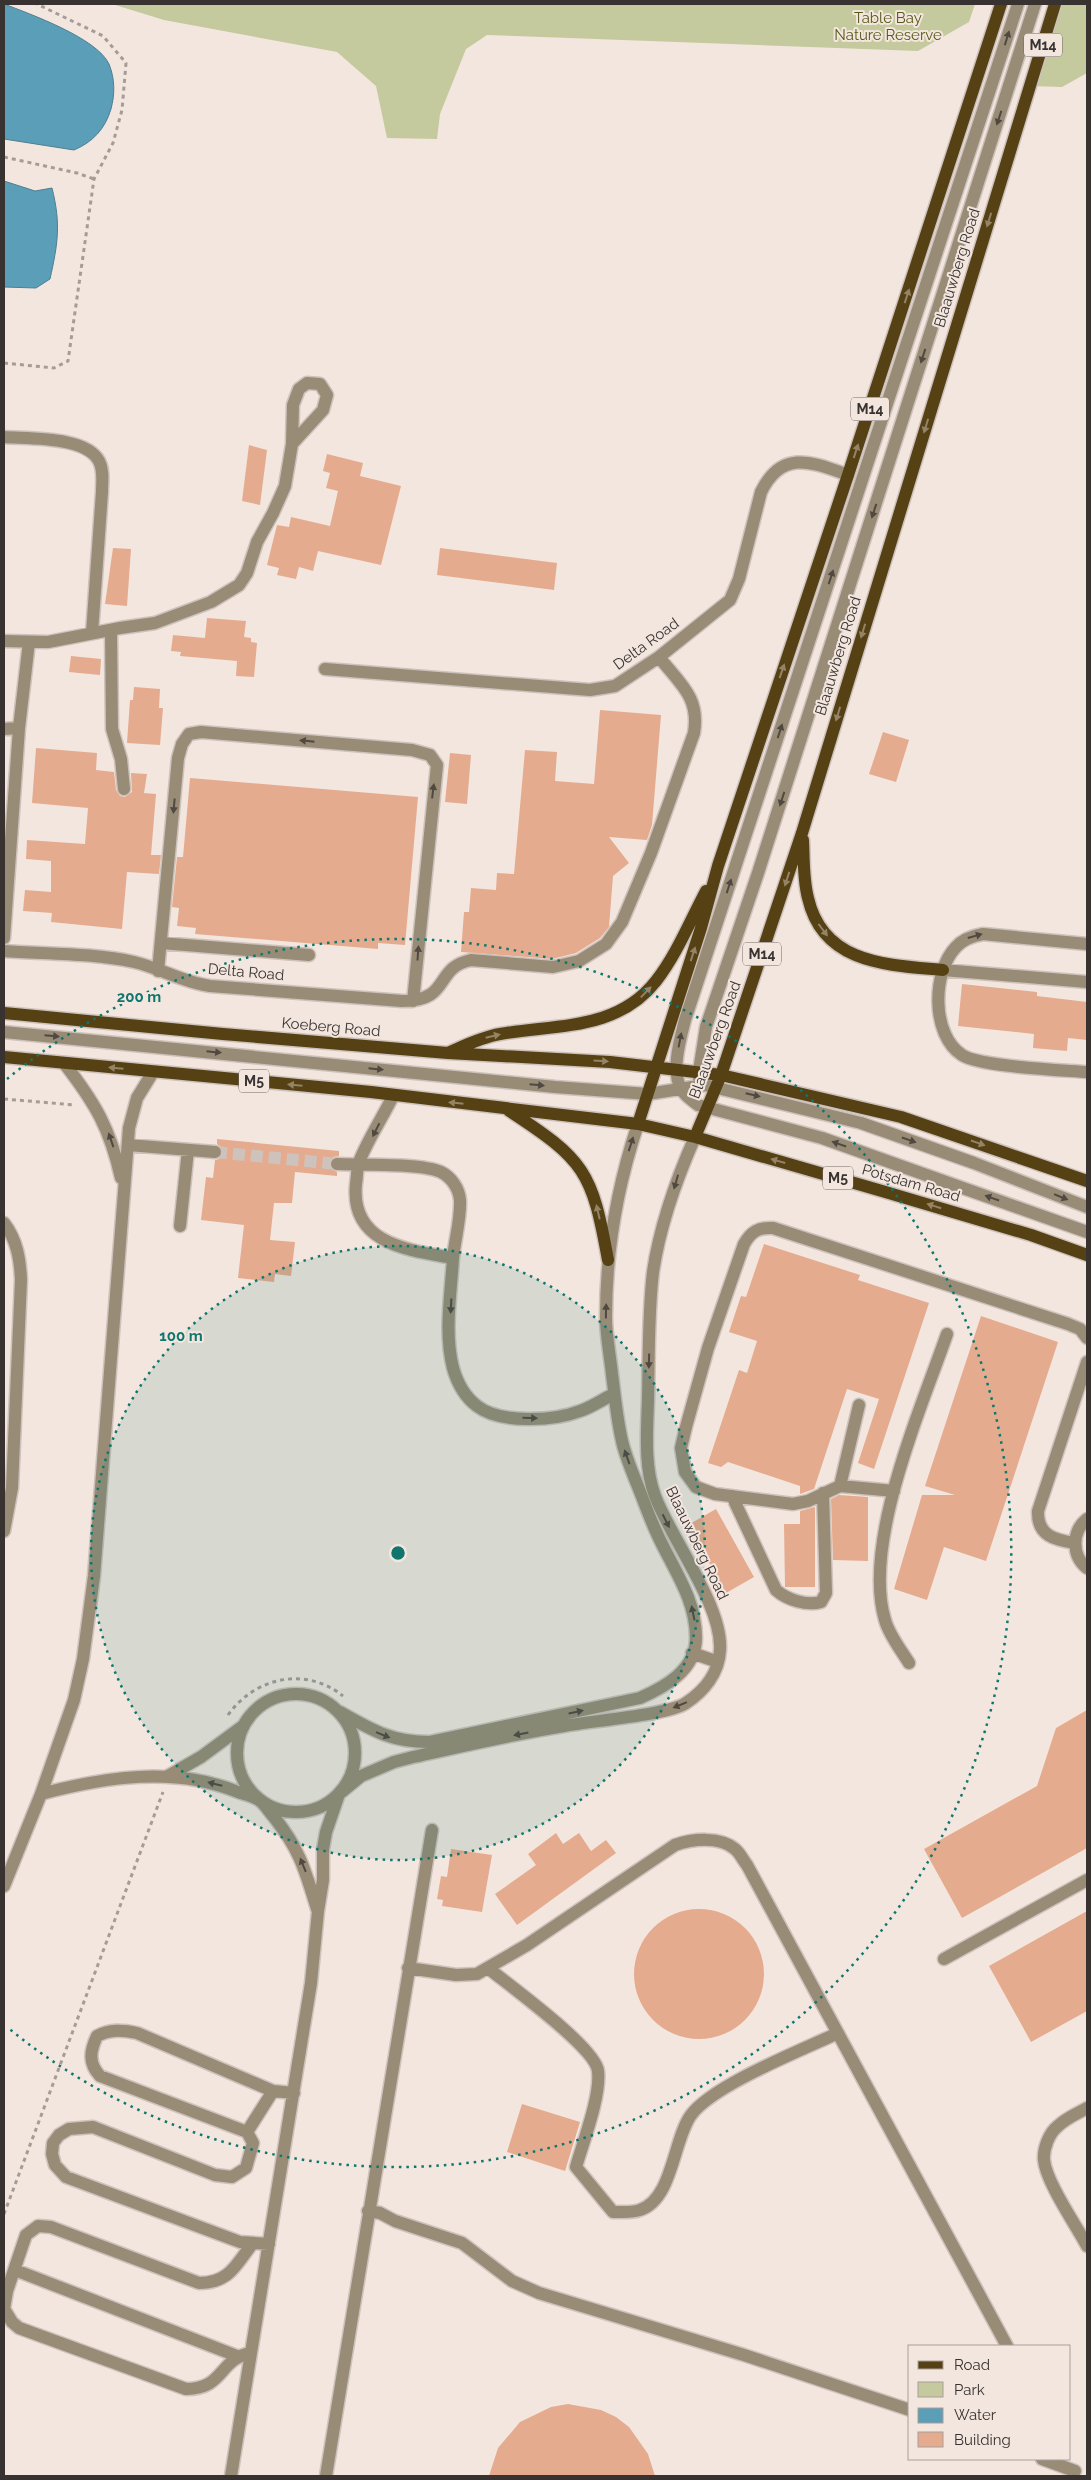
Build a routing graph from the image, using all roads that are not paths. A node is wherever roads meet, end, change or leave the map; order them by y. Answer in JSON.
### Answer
{"nodes":[{"id":1,"x":1001,"y":4,"type":"edge"},
{"id":2,"x":1018,"y":4,"type":"edge"},
{"id":3,"x":1035,"y":4,"type":"edge"},
{"id":4,"x":1055,"y":4,"type":"edge"},
{"id":5,"x":4,"y":437,"type":"edge"},
{"id":6,"x":292,"y":444,"type":"dead end"},
{"id":7,"x":848,"y":475,"type":"junction"},
{"id":8,"x":111,"y":630,"type":"junction"},
{"id":9,"x":92,"y":633,"type":"junction"},
{"id":10,"x":4,"y":641,"type":"edge"},
{"id":11,"x":29,"y":642,"type":"junction"},
{"id":12,"x":659,"y":657,"type":"junction"},
{"id":13,"x":325,"y":669,"type":"dead end"},
{"id":14,"x":19,"y":728,"type":"junction"},
{"id":15,"x":4,"y":729,"type":"edge"},
{"id":16,"x":124,"y":789,"type":"dead end"},
{"id":17,"x":9,"y":802,"type":"edge"},
{"id":18,"x":802,"y":833,"type":"junction"},
{"id":19,"x":718,"y":866,"type":"junction"},
{"id":20,"x":4,"y":938,"type":"edge"},
{"id":21,"x":161,"y":943,"type":"junction"},
{"id":22,"x":1087,"y":944,"type":"edge"},
{"id":23,"x":4,"y":951,"type":"edge"},
{"id":24,"x":309,"y":955,"type":"dead end"},
{"id":25,"x":158,"y":970,"type":"junction"},
{"id":26,"x":942,"y":970,"type":"junction"},
{"id":27,"x":1087,"y":982,"type":"edge"},
{"id":28,"x":413,"y":1002,"type":"junction"},
{"id":29,"x":4,"y":1012,"type":"edge"},
{"id":30,"x":4,"y":1032,"type":"edge"},
{"id":31,"x":448,"y":1053,"type":"junction"},
{"id":32,"x":4,"y":1057,"type":"edge"},
{"id":33,"x":64,"y":1063,"type":"junction"},
{"id":34,"x":656,"y":1066,"type":"junction"},
{"id":35,"x":677,"y":1069,"type":"junction"},
{"id":36,"x":699,"y":1071,"type":"junction"},
{"id":37,"x":153,"y":1072,"type":"junction"},
{"id":38,"x":1087,"y":1072,"type":"edge"},
{"id":39,"x":721,"y":1075,"type":"junction"},
{"id":40,"x":711,"y":1086,"type":"junction"},
{"id":41,"x":680,"y":1089,"type":"junction"},
{"id":42,"x":648,"y":1094,"type":"junction"},
{"id":43,"x":393,"y":1096,"type":"junction"},
{"id":44,"x":505,"y":1108,"type":"junction"},
{"id":45,"x":708,"y":1108,"type":"junction"},
{"id":46,"x":638,"y":1124,"type":"junction"},
{"id":47,"x":695,"y":1137,"type":"junction"},
{"id":48,"x":128,"y":1145,"type":"junction"},
{"id":49,"x":188,"y":1150,"type":"junction"},
{"id":50,"x":216,"y":1152,"type":"tunnel mouth"},
{"id":51,"x":337,"y":1164,"type":"tunnel mouth"},
{"id":52,"x":358,"y":1165,"type":"junction"},
{"id":53,"x":1087,"y":1181,"type":"edge"},
{"id":54,"x":124,"y":1187,"type":"junction"},
{"id":55,"x":1087,"y":1208,"type":"edge"},
{"id":56,"x":4,"y":1223,"type":"edge"},
{"id":57,"x":180,"y":1226,"type":"dead end"},
{"id":58,"x":1087,"y":1232,"type":"edge"},
{"id":59,"x":1087,"y":1255,"type":"edge"},
{"id":60,"x":453,"y":1258,"type":"junction"},
{"id":61,"x":608,"y":1260,"type":"junction"},
{"id":62,"x":947,"y":1334,"type":"dead end"},
{"id":63,"x":1087,"y":1338,"type":"edge"},
{"id":64,"x":1087,"y":1362,"type":"edge"},
{"id":65,"x":614,"y":1394,"type":"junction"},
{"id":66,"x":860,"y":1405,"type":"dead end"},
{"id":67,"x":840,"y":1486,"type":"junction"},
{"id":68,"x":894,"y":1491,"type":"junction"},
{"id":69,"x":823,"y":1493,"type":"junction"},
{"id":70,"x":732,"y":1496,"type":"junction"},
{"id":71,"x":1087,"y":1519,"type":"edge"},
{"id":72,"x":4,"y":1531,"type":"edge"},
{"id":73,"x":1075,"y":1543,"type":"junction"},
{"id":74,"x":1087,"y":1568,"type":"edge"},
{"id":75,"x":692,"y":1652,"type":"junction"},
{"id":76,"x":718,"y":1662,"type":"junction"},
{"id":77,"x":909,"y":1663,"type":"dead end"},
{"id":78,"x":340,"y":1712,"type":"junction"},
{"id":79,"x":243,"y":1726,"type":"junction"},
{"id":80,"x":168,"y":1776,"type":"junction"},
{"id":81,"x":40,"y":1794,"type":"junction"},
{"id":82,"x":339,"y":1794,"type":"junction"},
{"id":83,"x":260,"y":1800,"type":"junction"},
{"id":84,"x":432,"y":1830,"type":"dead end"},
{"id":85,"x":1087,"y":1880,"type":"edge"},
{"id":86,"x":4,"y":1886,"type":"edge"},
{"id":87,"x":318,"y":1911,"type":"junction"},
{"id":88,"x":944,"y":1959,"type":"dead end"},
{"id":89,"x":408,"y":1968,"type":"junction"},
{"id":90,"x":488,"y":1968,"type":"junction"},
{"id":91,"x":838,"y":2033,"type":"junction"},
{"id":92,"x":273,"y":2091,"type":"junction"},
{"id":93,"x":294,"y":2093,"type":"junction"},
{"id":94,"x":1087,"y":2108,"type":"edge"},
{"id":95,"x":247,"y":2132,"type":"junction"},
{"id":96,"x":368,"y":2211,"type":"junction"},
{"id":97,"x":252,"y":2244,"type":"junction"},
{"id":98,"x":269,"y":2244,"type":"junction"},
{"id":99,"x":1087,"y":2246,"type":"edge"},
{"id":100,"x":15,"y":2270,"type":"junction"},
{"id":101,"x":1006,"y":2345,"type":"edge"},
{"id":102,"x":251,"y":2353,"type":"junction"},
{"id":103,"x":237,"y":2356,"type":"junction"},
{"id":104,"x":908,"y":2409,"type":"edge"},
{"id":105,"x":1044,"y":2460,"type":"edge"},
{"id":106,"x":1069,"y":2460,"type":"edge"},
{"id":107,"x":1076,"y":2474,"type":"edge"},
{"id":108,"x":231,"y":2476,"type":"edge"},
{"id":109,"x":326,"y":2476,"type":"edge"}],
"edges":[{"from":7,"to":1,"type":"main road","name":"Blaauwberg Road","number":"M14","one_way":true},
{"from":35,"to":2,"type":"street","one_way":true},
{"from":3,"to":36,"type":"street","one_way":true},
{"from":4,"to":18,"type":"main road","name":"Blaauwberg Road","number":"M14","one_way":true},
{"from":5,"to":9,"type":"street"},
{"from":6,"to":8,"type":"street"},
{"from":7,"to":12,"type":"street","name":"Delta Road"},
{"from":19,"to":7,"type":"main road","name":"Blaauwberg Road","number":"M14","one_way":true},
{"from":8,"to":9,"type":"street"},
{"from":8,"to":16,"type":"street"},
{"from":9,"to":11,"type":"street"},
{"from":10,"to":11,"type":"street"},
{"from":11,"to":14,"type":"street"},
{"from":12,"to":13,"type":"street","name":"Delta Road"},
{"from":12,"to":28,"type":"street"},
{"from":14,"to":15,"type":"street"},
{"from":14,"to":17,"type":"street"},
{"from":17,"to":20,"type":"street"},
{"from":18,"to":26,"type":"main road","one_way":true},
{"from":18,"to":39,"type":"main road","name":"Blaauwberg Road","number":"M14","one_way":true},
{"from":31,"to":19,"type":"main road","one_way":true},
{"from":34,"to":19,"type":"main road","name":"Blaauwberg Road","number":"M14","one_way":true},
{"from":21,"to":24,"type":"street"},
{"from":21,"to":25,"type":"street"},
{"from":28,"to":21,"type":"street","one_way":true},
{"from":26,"to":22,"type":"street","one_way":true},
{"from":23,"to":25,"type":"street","name":"Delta Road"},
{"from":25,"to":28,"type":"street","name":"Delta Road"},
{"from":26,"to":27,"type":"street"},
{"from":26,"to":38,"type":"street"},
{"from":29,"to":31,"type":"main road","name":"Koeberg Road"},
{"from":30,"to":42,"type":"street","one_way":true},
{"from":31,"to":34,"type":"main road","name":"Koeberg Road","one_way":true},
{"from":32,"to":33,"type":"main road","number":"M5"},
{"from":37,"to":33,"type":"main road","number":"M5","one_way":true},
{"from":54,"to":33,"type":"street","one_way":true},
{"from":34,"to":35,"type":"main road"},
{"from":34,"to":42,"type":"main road","name":"Blaauwberg Road","number":"M14"},
{"from":35,"to":36,"type":"main road"},
{"from":35,"to":41,"type":"street"},
{"from":36,"to":39,"type":"main road"},
{"from":36,"to":40,"type":"street"},
{"from":43,"to":37,"type":"main road","number":"M5","one_way":true},
{"from":37,"to":48,"type":"street"},
{"from":39,"to":40,"type":"main road","name":"Blaauwberg Road","number":"M14"},
{"from":39,"to":53,"type":"main road","one_way":true},
{"from":40,"to":41,"type":"street"},
{"from":40,"to":45,"type":"main road","name":"Blaauwberg Road","number":"M14"},
{"from":40,"to":55,"type":"street","one_way":true},
{"from":41,"to":42,"type":"street"},
{"from":41,"to":45,"type":"street"},
{"from":42,"to":46,"type":"main road","name":"Blaauwberg Road","number":"M14"},
{"from":44,"to":43,"type":"main road","number":"M5","one_way":true},
{"from":43,"to":52,"type":"street","one_way":true},
{"from":44,"to":46,"type":"main road","number":"M5"},
{"from":61,"to":44,"type":"main road","one_way":true},
{"from":45,"to":47,"type":"main road","name":"Blaauwberg Road","number":"M14"},
{"from":58,"to":45,"type":"street","one_way":true},
{"from":46,"to":47,"type":"main road","name":"Potsdam Road","number":"M5"},
{"from":61,"to":46,"type":"street","name":"Blaauwberg Road","one_way":true},
{"from":59,"to":47,"type":"main road","name":"Potsdam Road","number":"M5","one_way":true},
{"from":47,"to":76,"type":"street","name":"Blaauwberg Road","one_way":true},
{"from":48,"to":49,"type":"street"},
{"from":48,"to":54,"type":"street"},
{"from":49,"to":50,"type":"street"},
{"from":49,"to":57,"type":"street"},
{"from":51,"to":52,"type":"street"},
{"from":52,"to":60,"type":"street"},
{"from":52,"to":60,"type":"street"},
{"from":54,"to":81,"type":"street"},
{"from":56,"to":72,"type":"street"},
{"from":60,"to":65,"type":"street","one_way":true},
{"from":65,"to":61,"type":"street","name":"Blaauwberg Road","one_way":true},
{"from":62,"to":68,"type":"street"},
{"from":63,"to":70,"type":"street"},
{"from":64,"to":73,"type":"street"},
{"from":75,"to":65,"type":"street","name":"Blaauwberg Road","one_way":true},
{"from":66,"to":67,"type":"street"},
{"from":67,"to":68,"type":"street"},
{"from":67,"to":69,"type":"street"},
{"from":68,"to":77,"type":"street"},
{"from":69,"to":70,"type":"street"},
{"from":69,"to":70,"type":"street"},
{"from":71,"to":73,"type":"street"},
{"from":73,"to":74,"type":"street"},
{"from":75,"to":76,"type":"street"},
{"from":78,"to":75,"type":"street","name":"Blaauwberg Road","one_way":true},
{"from":76,"to":82,"type":"street","name":"Blaauwberg Road","one_way":true},
{"from":78,"to":79,"type":"street"},
{"from":78,"to":82,"type":"street"},
{"from":79,"to":80,"type":"street"},
{"from":79,"to":83,"type":"street"},
{"from":80,"to":81,"type":"street"},
{"from":83,"to":80,"type":"street","one_way":true},
{"from":81,"to":86,"type":"street"},
{"from":82,"to":83,"type":"street"},
{"from":82,"to":87,"type":"street"},
{"from":87,"to":83,"type":"street","one_way":true},
{"from":84,"to":89,"type":"street"},
{"from":85,"to":88,"type":"street"},
{"from":87,"to":93,"type":"street"},
{"from":89,"to":90,"type":"street"},
{"from":89,"to":96,"type":"street"},
{"from":90,"to":91,"type":"street"},
{"from":90,"to":91,"type":"street"},
{"from":91,"to":101,"type":"street"},
{"from":92,"to":93,"type":"street"},
{"from":92,"to":95,"type":"street"},
{"from":92,"to":95,"type":"street"},
{"from":93,"to":98,"type":"street"},
{"from":94,"to":99,"type":"street"},
{"from":95,"to":97,"type":"street"},
{"from":96,"to":104,"type":"street"},
{"from":96,"to":109,"type":"street"},
{"from":97,"to":98,"type":"street"},
{"from":97,"to":100,"type":"street"},
{"from":98,"to":102,"type":"street"},
{"from":100,"to":103,"type":"street"},
{"from":100,"to":103,"type":"street"},
{"from":102,"to":103,"type":"street"},
{"from":102,"to":108,"type":"street"},
{"from":105,"to":107,"type":"street"},
{"from":106,"to":107,"type":"street"}]}
